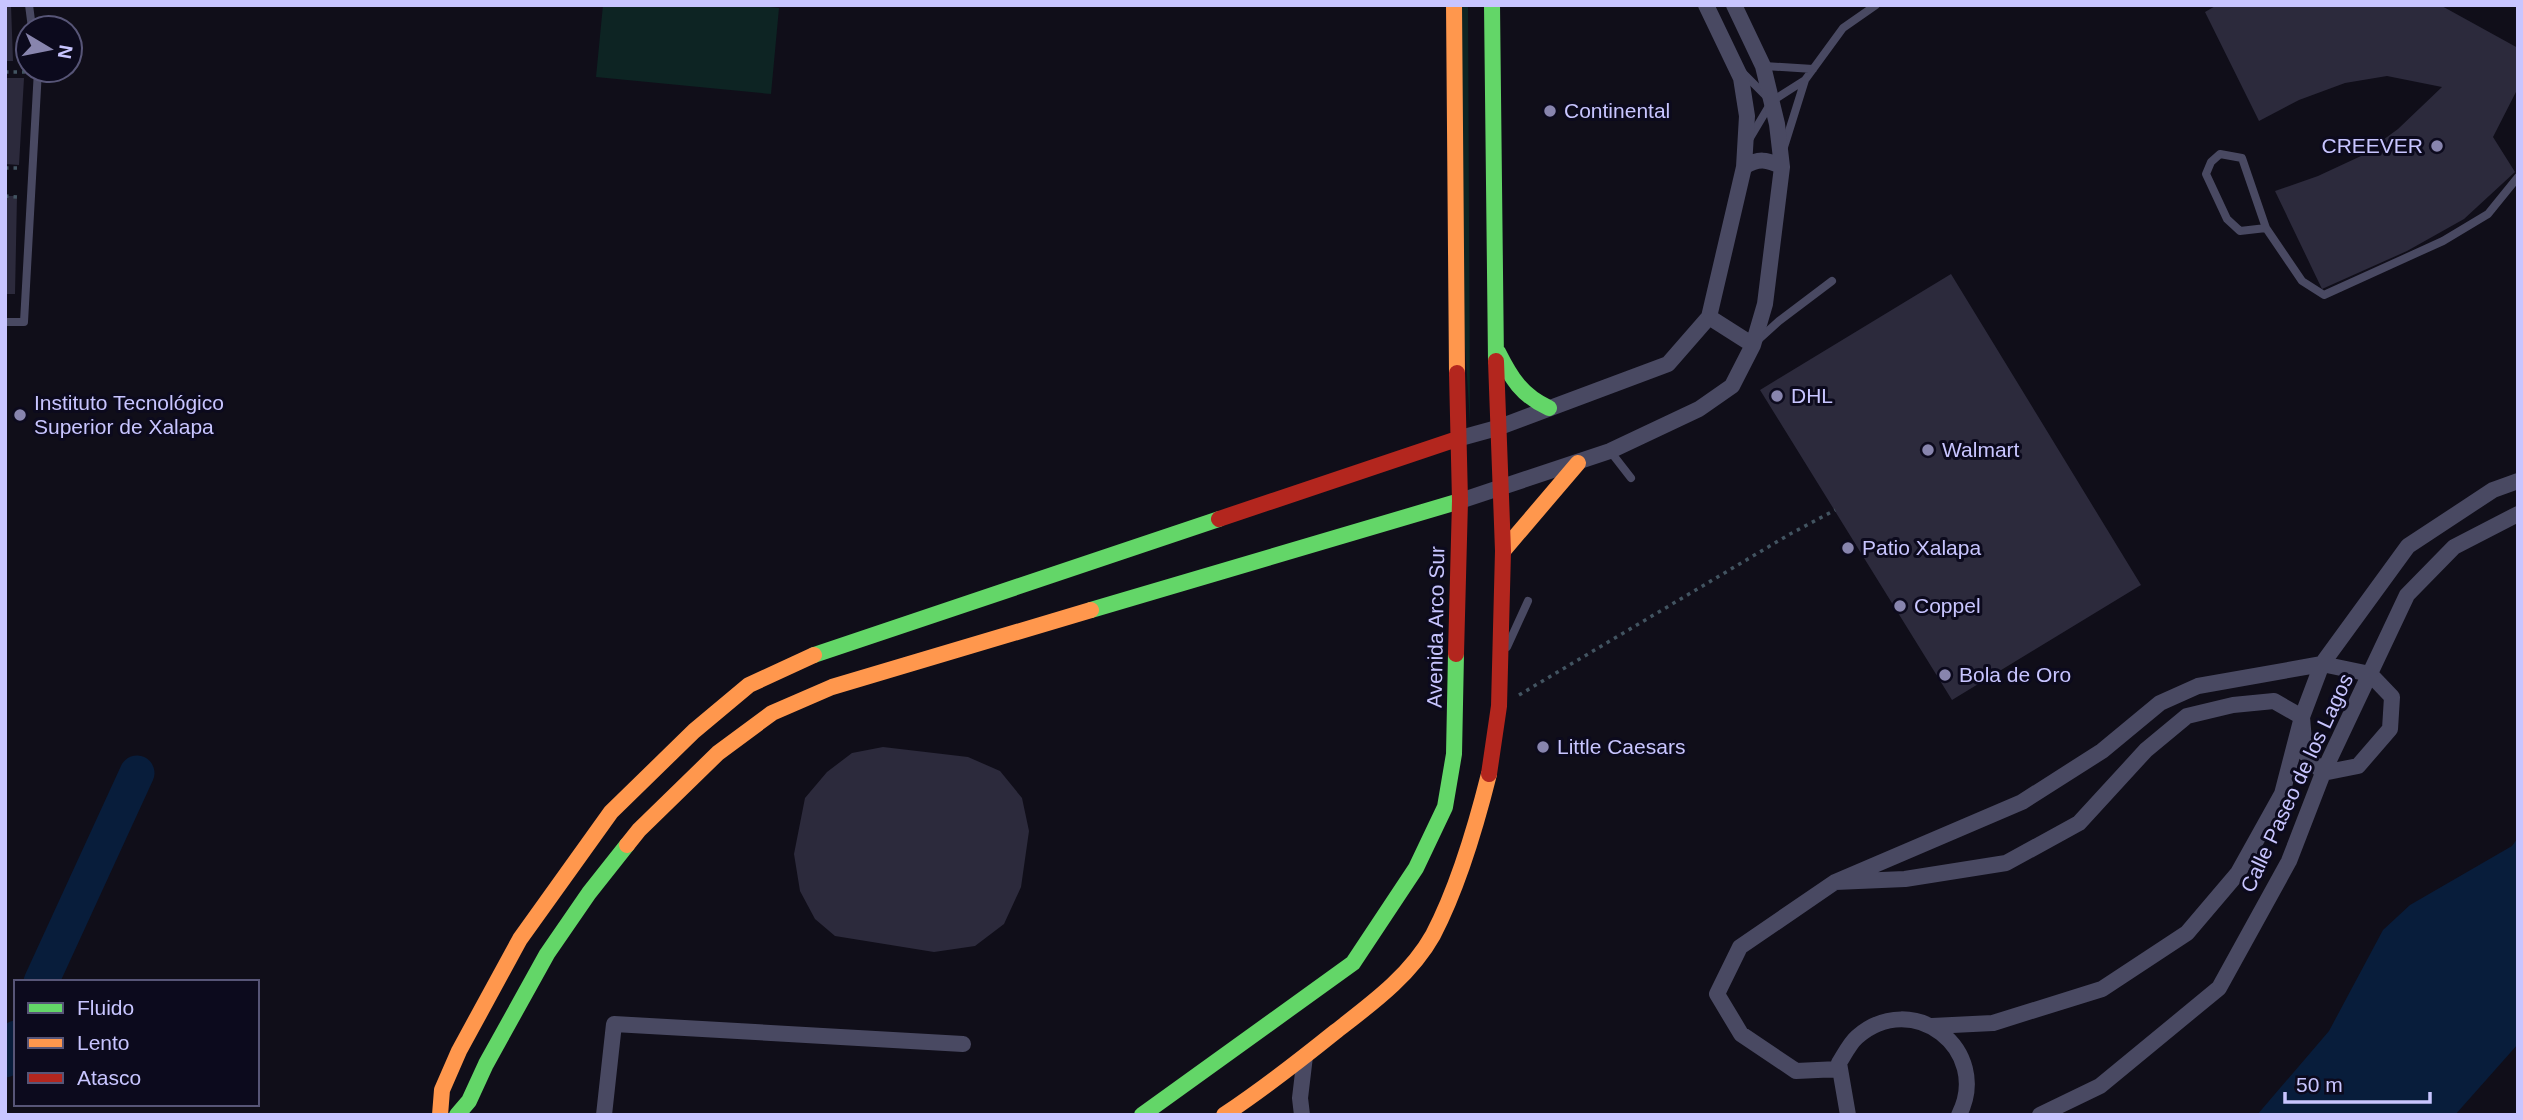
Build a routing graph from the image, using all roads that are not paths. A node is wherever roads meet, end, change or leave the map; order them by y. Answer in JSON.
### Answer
{"nodes":[{"id":1,"x":1454,"y":5,"type":"edge"},
{"id":2,"x":1492,"y":5,"type":"edge"},
{"id":3,"x":1706,"y":5,"type":"edge"},
{"id":4,"x":1734,"y":5,"type":"edge"},
{"id":5,"x":1875,"y":5,"type":"edge"},
{"id":6,"x":1734,"y":64,"type":"junction"},
{"id":7,"x":1763,"y":66,"type":"junction"},
{"id":8,"x":1813,"y":69,"type":"junction"},
{"id":9,"x":1805,"y":80,"type":"junction"},
{"id":10,"x":37,"y":84,"type":"edge"},
{"id":11,"x":1772,"y":101,"type":"junction"},
{"id":12,"x":1745,"y":146,"type":"junction"},
{"id":13,"x":1782,"y":162,"type":"junction"},
{"id":14,"x":1744,"y":167,"type":"junction"},
{"id":15,"x":2518,"y":177,"type":"edge"},
{"id":16,"x":2266,"y":228,"type":"junction"},
{"id":17,"x":1832,"y":281,"type":"dead end"},
{"id":18,"x":1709,"y":317,"type":"junction"},
{"id":19,"x":5,"y":322,"type":"edge"},
{"id":20,"x":1752,"y":345,"type":"junction"},
{"id":21,"x":1495,"y":346,"type":"junction"},
{"id":22,"x":1549,"y":408,"type":"junction"},
{"id":23,"x":1497,"y":428,"type":"junction"},
{"id":24,"x":1457,"y":439,"type":"junction"},
{"id":25,"x":1610,"y":451,"type":"junction"},
{"id":26,"x":1578,"y":463,"type":"junction"},
{"id":27,"x":1631,"y":478,"type":"dead end"},
{"id":28,"x":2518,"y":481,"type":"edge"},
{"id":29,"x":1500,"y":489,"type":"junction"},
{"id":30,"x":1460,"y":501,"type":"junction"},
{"id":31,"x":2518,"y":514,"type":"edge"},
{"id":32,"x":1503,"y":551,"type":"junction"},
{"id":33,"x":1528,"y":601,"type":"dead end"},
{"id":34,"x":1502,"y":659,"type":"junction"},
{"id":35,"x":2322,"y":664,"type":"junction"},
{"id":36,"x":2370,"y":674,"type":"junction"},
{"id":37,"x":2302,"y":717,"type":"junction"},
{"id":38,"x":2323,"y":773,"type":"junction"},
{"id":39,"x":1835,"y":883,"type":"junction"},
{"id":40,"x":1932,"y":1026,"type":"junction"},
{"id":41,"x":963,"y":1044,"type":"dead end"},
{"id":42,"x":1305,"y":1056,"type":"junction"},
{"id":43,"x":1839,"y":1069,"type":"junction"},
{"id":44,"x":440,"y":1115,"type":"edge"},
{"id":45,"x":457,"y":1115,"type":"edge"},
{"id":46,"x":604,"y":1115,"type":"edge"},
{"id":47,"x":1142,"y":1115,"type":"edge"},
{"id":48,"x":1224,"y":1115,"type":"edge"},
{"id":49,"x":1302,"y":1115,"type":"edge"},
{"id":50,"x":1848,"y":1115,"type":"edge"},
{"id":51,"x":1959,"y":1115,"type":"edge"},
{"id":52,"x":2040,"y":1115,"type":"edge"}],
"edges":[{"from":1,"to":24,"type":"main road","name":"Avenida Arco Sur"},
{"from":2,"to":21,"type":"main road"},
{"from":3,"to":6,"type":"street"},
{"from":4,"to":7,"type":"street"},
{"from":5,"to":8,"type":"lane"},
{"from":6,"to":11,"type":"lane"},
{"from":6,"to":12,"type":"street"},
{"from":7,"to":8,"type":"lane"},
{"from":7,"to":11,"type":"street"},
{"from":8,"to":9,"type":"lane"},
{"from":9,"to":11,"type":"lane"},
{"from":9,"to":13,"type":"lane"},
{"from":10,"to":19,"type":"lane"},
{"from":11,"to":12,"type":"lane"},
{"from":11,"to":13,"type":"street"},
{"from":12,"to":14,"type":"street"},
{"from":13,"to":14,"type":"street"},
{"from":13,"to":20,"type":"street"},
{"from":14,"to":18,"type":"street"},
{"from":15,"to":16,"type":"lane"},
{"from":16,"to":16,"type":"lane"},
{"from":17,"to":20,"type":"lane"},
{"from":18,"to":20,"type":"street"},
{"from":18,"to":22,"type":"street"},
{"from":20,"to":25,"type":"street"},
{"from":21,"to":22,"type":"main road"},
{"from":21,"to":23,"type":"main road"},
{"from":22,"to":23,"type":"street"},
{"from":23,"to":24,"type":"street"},
{"from":23,"to":29,"type":"main road"},
{"from":24,"to":30,"type":"main road","name":"Avenida Arco Sur"},
{"from":24,"to":44,"type":"main road"},
{"from":25,"to":26,"type":"street"},
{"from":25,"to":27,"type":"lane"},
{"from":26,"to":29,"type":"street"},
{"from":26,"to":32,"type":"main road"},
{"from":28,"to":35,"type":"street","name":"Calle Paseo de los Lagos"},
{"from":29,"to":30,"type":"street"},
{"from":29,"to":32,"type":"main road"},
{"from":30,"to":45,"type":"main road"},
{"from":30,"to":47,"type":"main road","name":"Avenida Arco Sur"},
{"from":31,"to":36,"type":"street","name":"Calle Paseo de los Lagos"},
{"from":32,"to":34,"type":"main road"},
{"from":33,"to":34,"type":"lane"},
{"from":34,"to":42,"type":"main road"},
{"from":35,"to":36,"type":"street"},
{"from":35,"to":37,"type":"street","name":"Calle Paseo de los Lagos"},
{"from":35,"to":39,"type":"street"},
{"from":36,"to":38,"type":"street","name":"Calle Paseo de los Lagos"},
{"from":36,"to":38,"type":"street"},
{"from":37,"to":38,"type":"street"},
{"from":37,"to":39,"type":"street"},
{"from":37,"to":40,"type":"street","name":"Calle Paseo de los Lagos"},
{"from":38,"to":52,"type":"street","name":"Calle Paseo de los Lagos"},
{"from":39,"to":43,"type":"street"},
{"from":40,"to":43,"type":"street","name":"Calle Paseo de los Lagos"},
{"from":40,"to":51,"type":"street"},
{"from":41,"to":46,"type":"street"},
{"from":42,"to":48,"type":"main road"},
{"from":42,"to":49,"type":"street"},
{"from":43,"to":50,"type":"street"}]}
